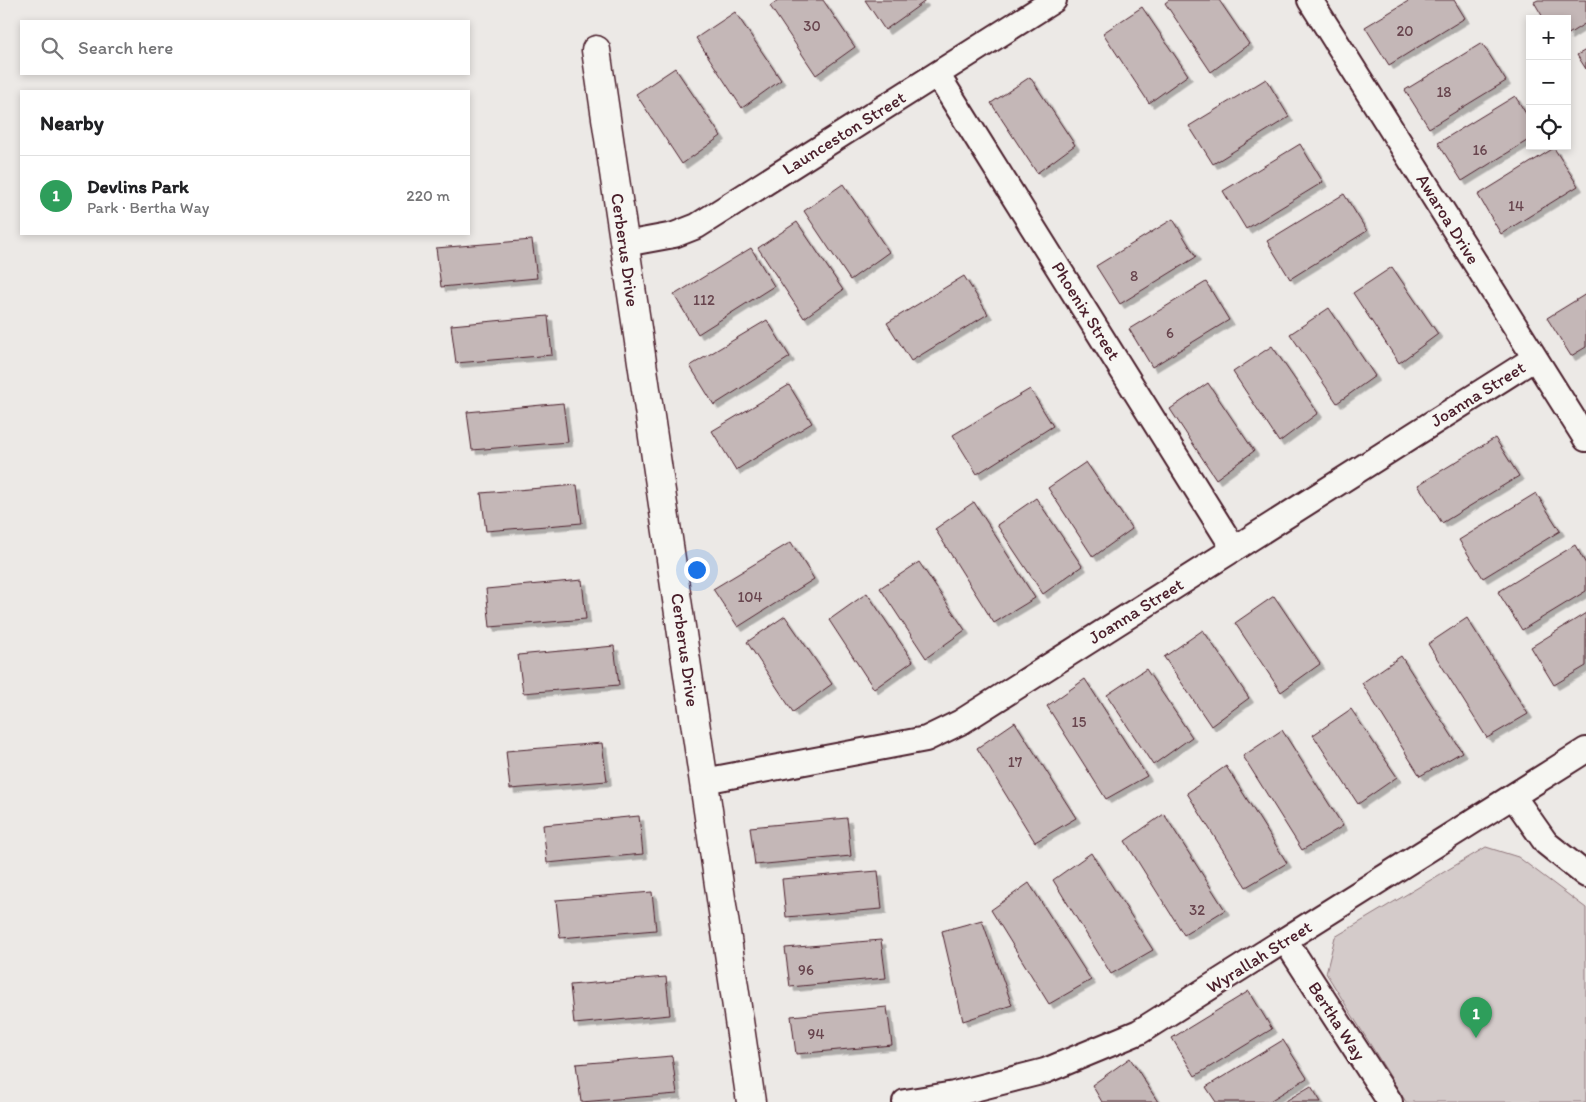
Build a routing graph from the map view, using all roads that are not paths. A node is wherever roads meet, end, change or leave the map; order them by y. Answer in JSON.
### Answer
{"nodes":[{"id":1,"x":1054,"y":0,"type":"edge"},
{"id":2,"x":1310,"y":0,"type":"edge"},
{"id":3,"x":596,"y":50,"type":"dead end"},
{"id":4,"x":937,"y":74,"type":"junction"},
{"id":5,"x":625,"y":244,"type":"junction"},
{"id":6,"x":1535,"y":358,"type":"junction"},
{"id":7,"x":1586,"y":439,"type":"edge"},
{"id":8,"x":1234,"y":549,"type":"junction"},
{"id":9,"x":1586,"y":750,"type":"edge"},
{"id":10,"x":704,"y":781,"type":"junction"},
{"id":11,"x":1513,"y":796,"type":"junction"},
{"id":12,"x":1586,"y":874,"type":"edge"},
{"id":13,"x":1285,"y":940,"type":"junction"},
{"id":14,"x":752,"y":1102,"type":"edge"},
{"id":15,"x":905,"y":1102,"type":"edge"},
{"id":16,"x":1390,"y":1102,"type":"edge"}],
"edges":[{"from":1,"to":4,"type":"street","name":"Launceston Street"},
{"from":2,"to":6,"type":"street","name":"Awaroa Drive"},
{"from":3,"to":5,"type":"street","name":"Cerberus Drive"},
{"from":4,"to":5,"type":"street","name":"Launceston Street"},
{"from":4,"to":8,"type":"street","name":"Phoenix Street"},
{"from":5,"to":10,"type":"street","name":"Cerberus Drive"},
{"from":6,"to":7,"type":"street","name":"Awaroa Drive"},
{"from":6,"to":8,"type":"street","name":"Joanna Street"},
{"from":8,"to":10,"type":"street","name":"Joanna Street"},
{"from":9,"to":11,"type":"street","name":"Wyrallah Street"},
{"from":10,"to":14,"type":"street","name":"Cerberus Drive"},
{"from":11,"to":12,"type":"street"},
{"from":11,"to":13,"type":"street","name":"Wyrallah Street"},
{"from":13,"to":15,"type":"street","name":"Wyrallah Street"},
{"from":13,"to":16,"type":"street","name":"Bertha Way"}]}
